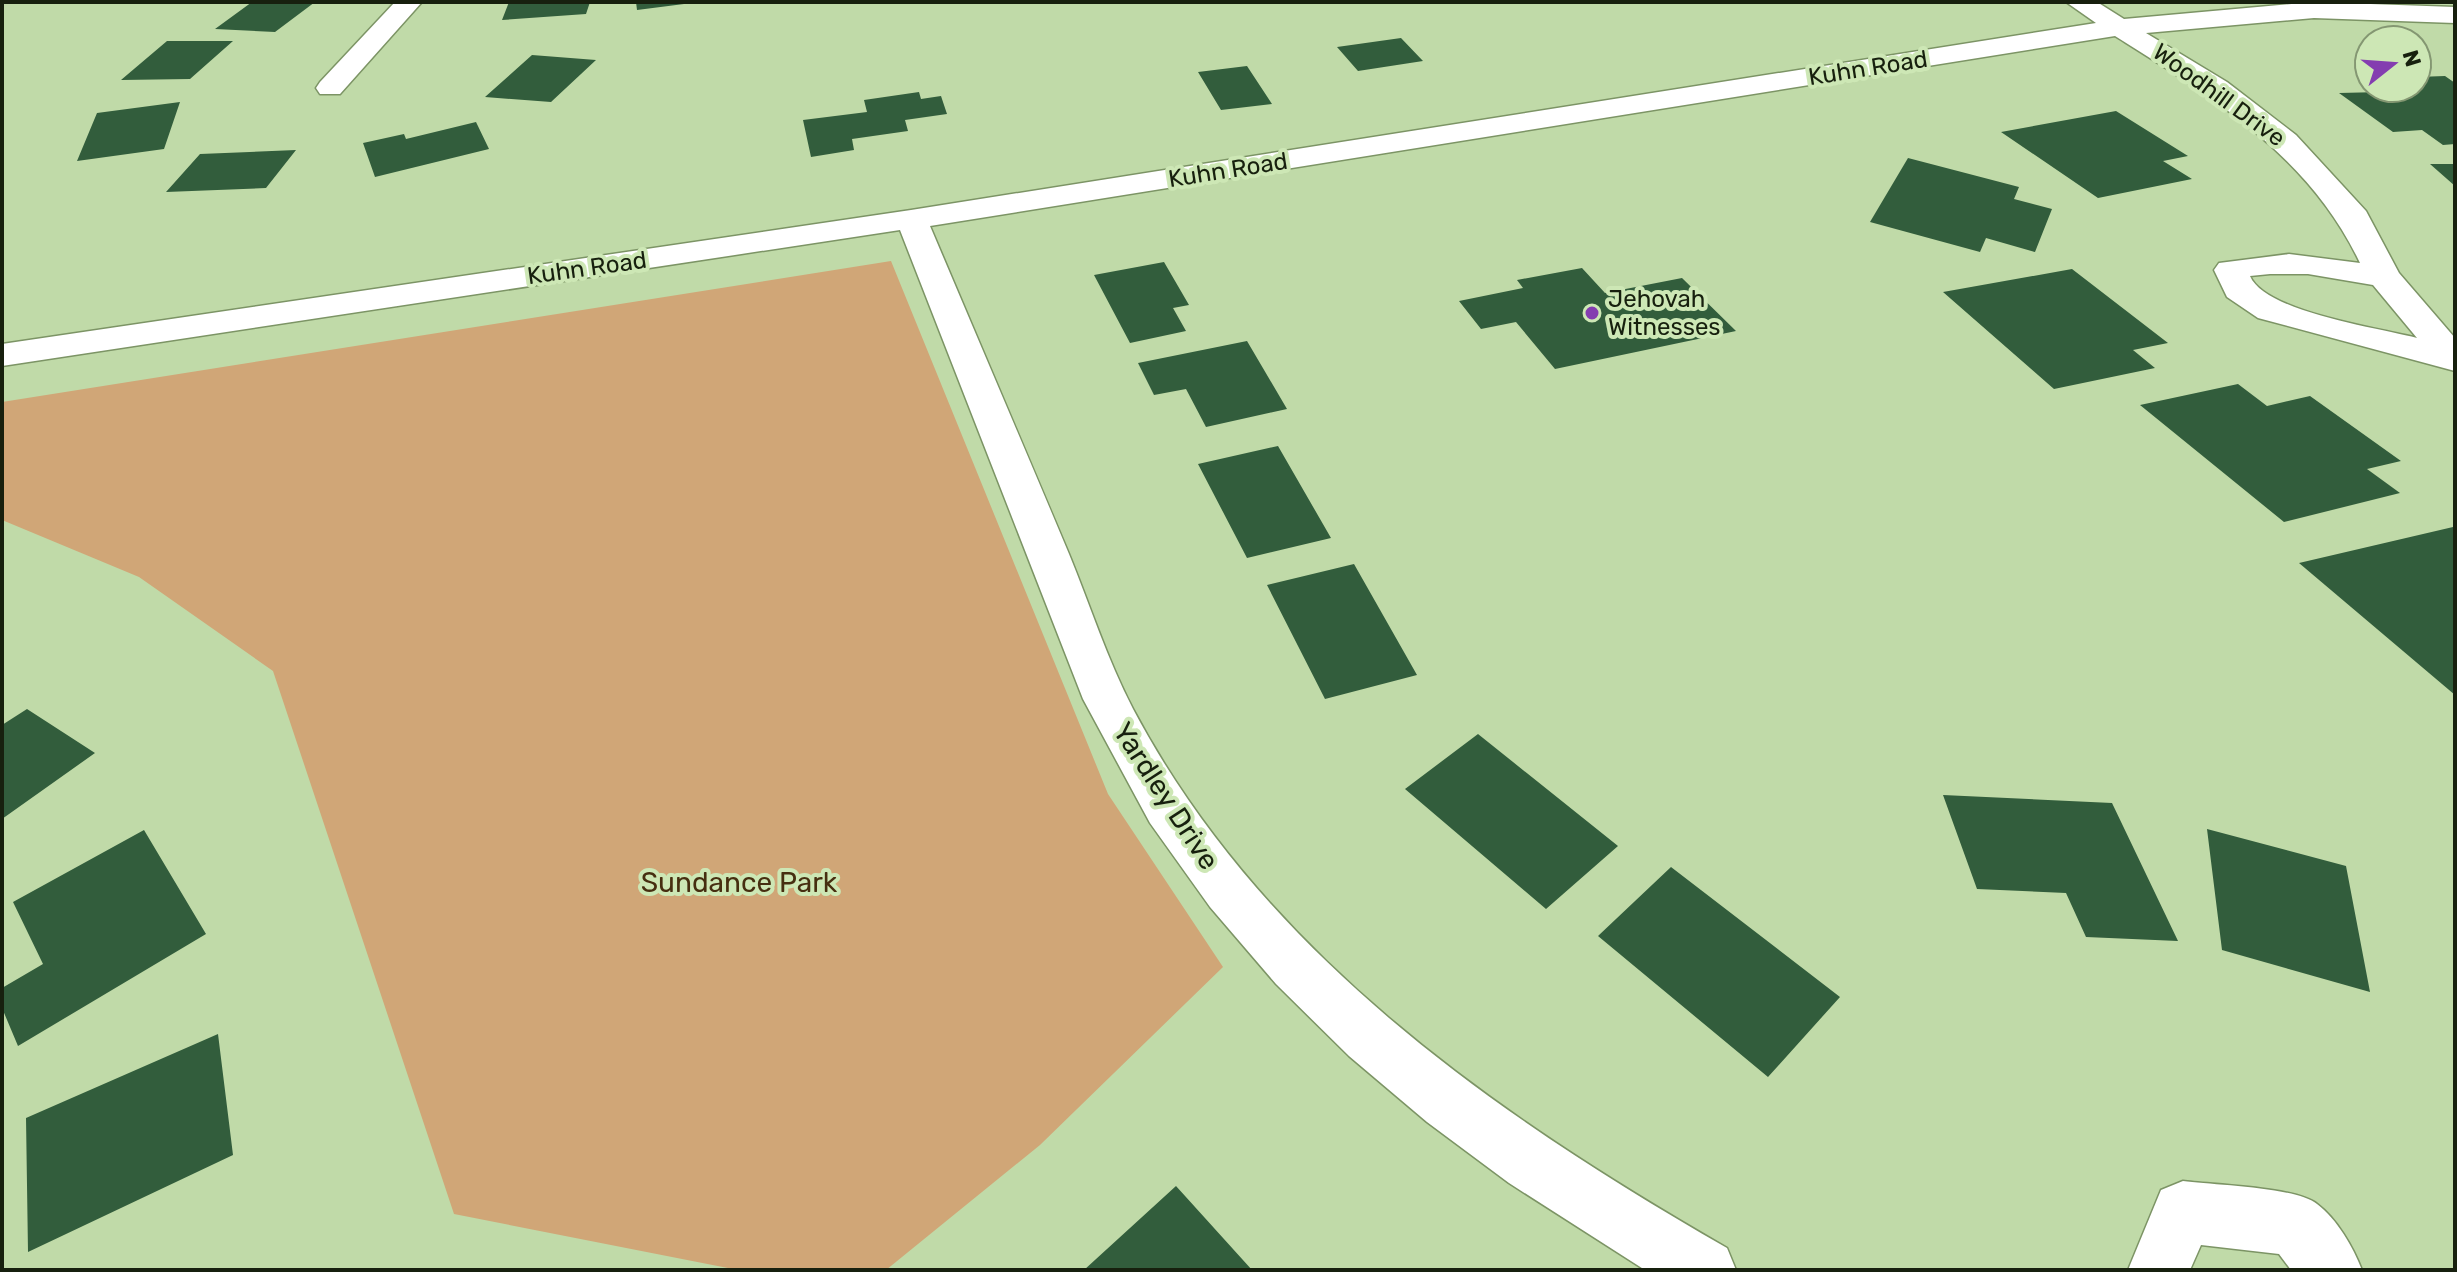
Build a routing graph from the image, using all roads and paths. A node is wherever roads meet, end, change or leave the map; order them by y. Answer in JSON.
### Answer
{"nodes":[{"id":1,"x":409,"y":2,"type":"edge"},
{"id":2,"x":2079,"y":2,"type":"edge"},
{"id":3,"x":2455,"y":15,"type":"edge"},
{"id":4,"x":2122,"y":27,"type":"junction"},
{"id":5,"x":330,"y":88,"type":"dead end"},
{"id":6,"x":911,"y":219,"type":"junction"},
{"id":7,"x":2384,"y":277,"type":"junction"},
{"id":8,"x":2,"y":355,"type":"edge"},
{"id":9,"x":2453,"y":358,"type":"edge"},
{"id":10,"x":1705,"y":1270,"type":"edge"},
{"id":11,"x":2159,"y":1270,"type":"edge"},
{"id":12,"x":2331,"y":1270,"type":"edge"}],
"edges":[{"from":1,"to":5,"type":"street"},
{"from":2,"to":4,"type":"street","name":"Woodhill Drive"},
{"from":3,"to":4,"type":"street","name":"Kuhn Road"},
{"from":4,"to":6,"type":"street","name":"Kuhn Road"},
{"from":4,"to":7,"type":"street","name":"Woodhill Drive"},
{"from":6,"to":8,"type":"street","name":"Kuhn Road"},
{"from":6,"to":10,"type":"street","name":"Yardley Drive"},
{"from":7,"to":9,"type":"street","name":"Woodhill Drive"},
{"from":7,"to":9,"type":"street"},
{"from":11,"to":12,"type":"street"}]}
